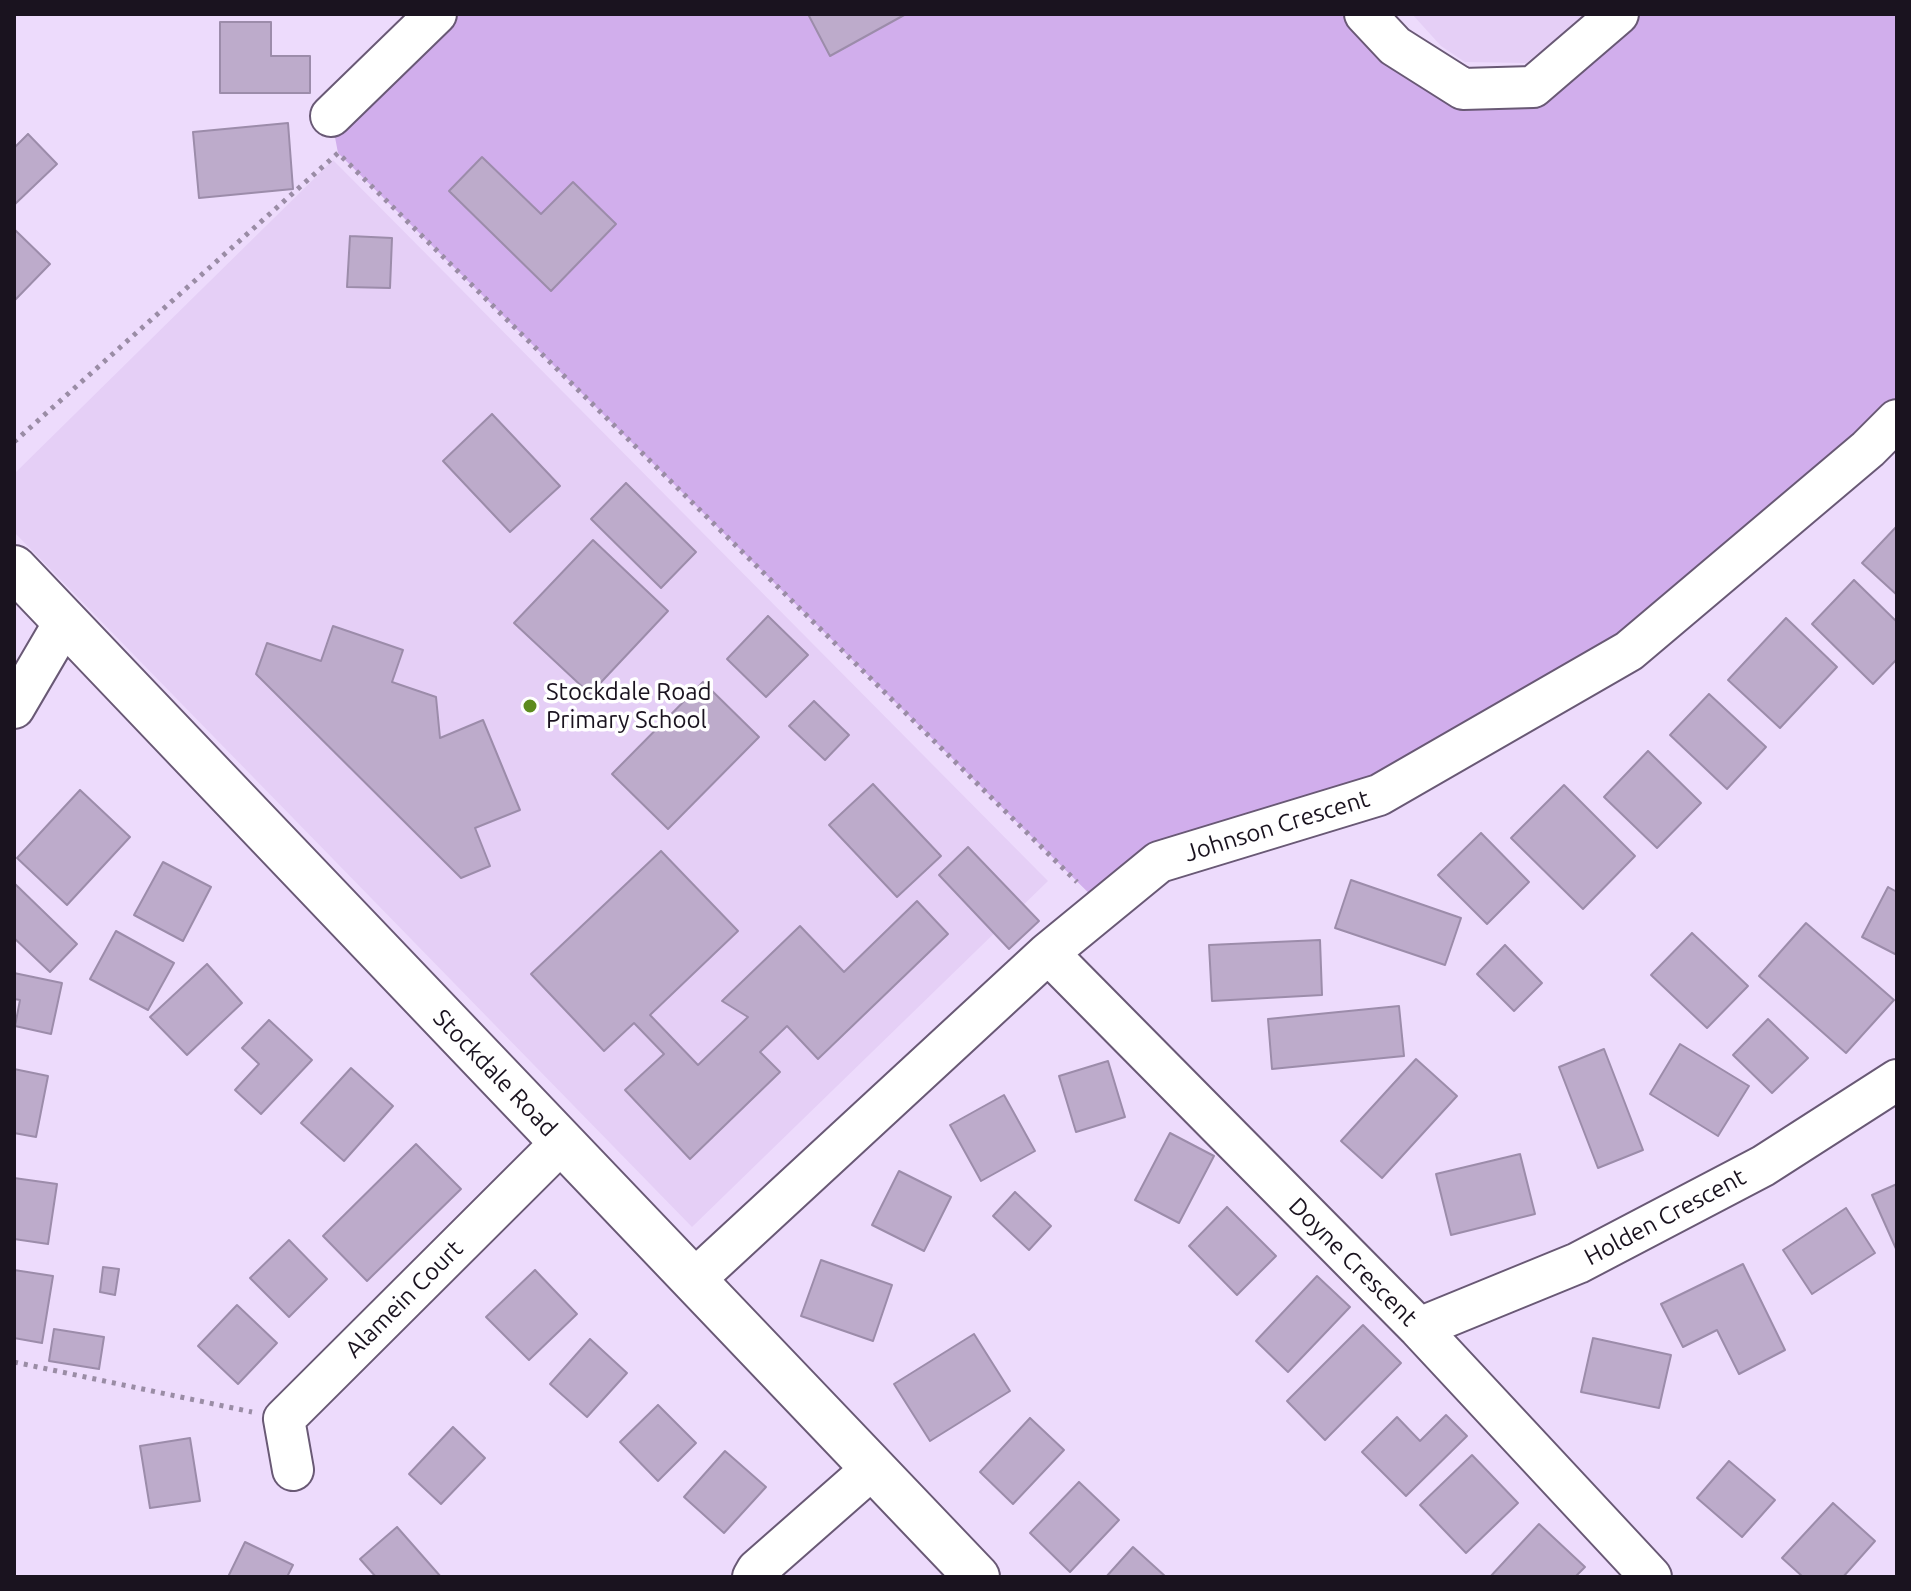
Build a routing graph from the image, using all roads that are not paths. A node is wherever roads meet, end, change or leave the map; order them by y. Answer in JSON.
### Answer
{"nodes":[{"id":1,"x":436,"y":14,"type":"edge"},
{"id":2,"x":1365,"y":14,"type":"edge"},
{"id":3,"x":1618,"y":14,"type":"edge"},
{"id":4,"x":331,"y":116,"type":"dead end"},
{"id":5,"x":1897,"y":420,"type":"edge"},
{"id":6,"x":14,"y":568,"type":"edge"},
{"id":7,"x":65,"y":621,"type":"junction"},
{"id":8,"x":14,"y":708,"type":"edge"},
{"id":9,"x":1048,"y":953,"type":"junction"},
{"id":10,"x":1897,"y":1082,"type":"edge"},
{"id":11,"x":561,"y":1143,"type":"junction"},
{"id":12,"x":694,"y":1280,"type":"junction"},
{"id":13,"x":1419,"y":1328,"type":"junction"},
{"id":14,"x":873,"y":1468,"type":"junction"},
{"id":15,"x":293,"y":1470,"type":"dead end"},
{"id":16,"x":753,"y":1577,"type":"edge"},
{"id":17,"x":977,"y":1577,"type":"edge"},
{"id":18,"x":1651,"y":1577,"type":"edge"}],
"edges":[{"from":1,"to":4,"type":"street"},
{"from":2,"to":3,"type":"street"},
{"from":5,"to":9,"type":"street","name":"Johnson Crescent"},
{"from":6,"to":7,"type":"street","name":"Stockdale Road"},
{"from":7,"to":8,"type":"street"},
{"from":7,"to":11,"type":"street","name":"Stockdale Road"},
{"from":9,"to":12,"type":"street","name":"Johnson Crescent"},
{"from":9,"to":13,"type":"street","name":"Doyne Crescent"},
{"from":10,"to":13,"type":"street","name":"Holden Crescent"},
{"from":11,"to":12,"type":"street","name":"Stockdale Road"},
{"from":11,"to":15,"type":"street","name":"Alamein Court"},
{"from":12,"to":14,"type":"street","name":"Stockdale Road"},
{"from":13,"to":18,"type":"street","name":"Doyne Crescent"},
{"from":14,"to":16,"type":"street"},
{"from":14,"to":17,"type":"street","name":"Stockdale Road"}]}
